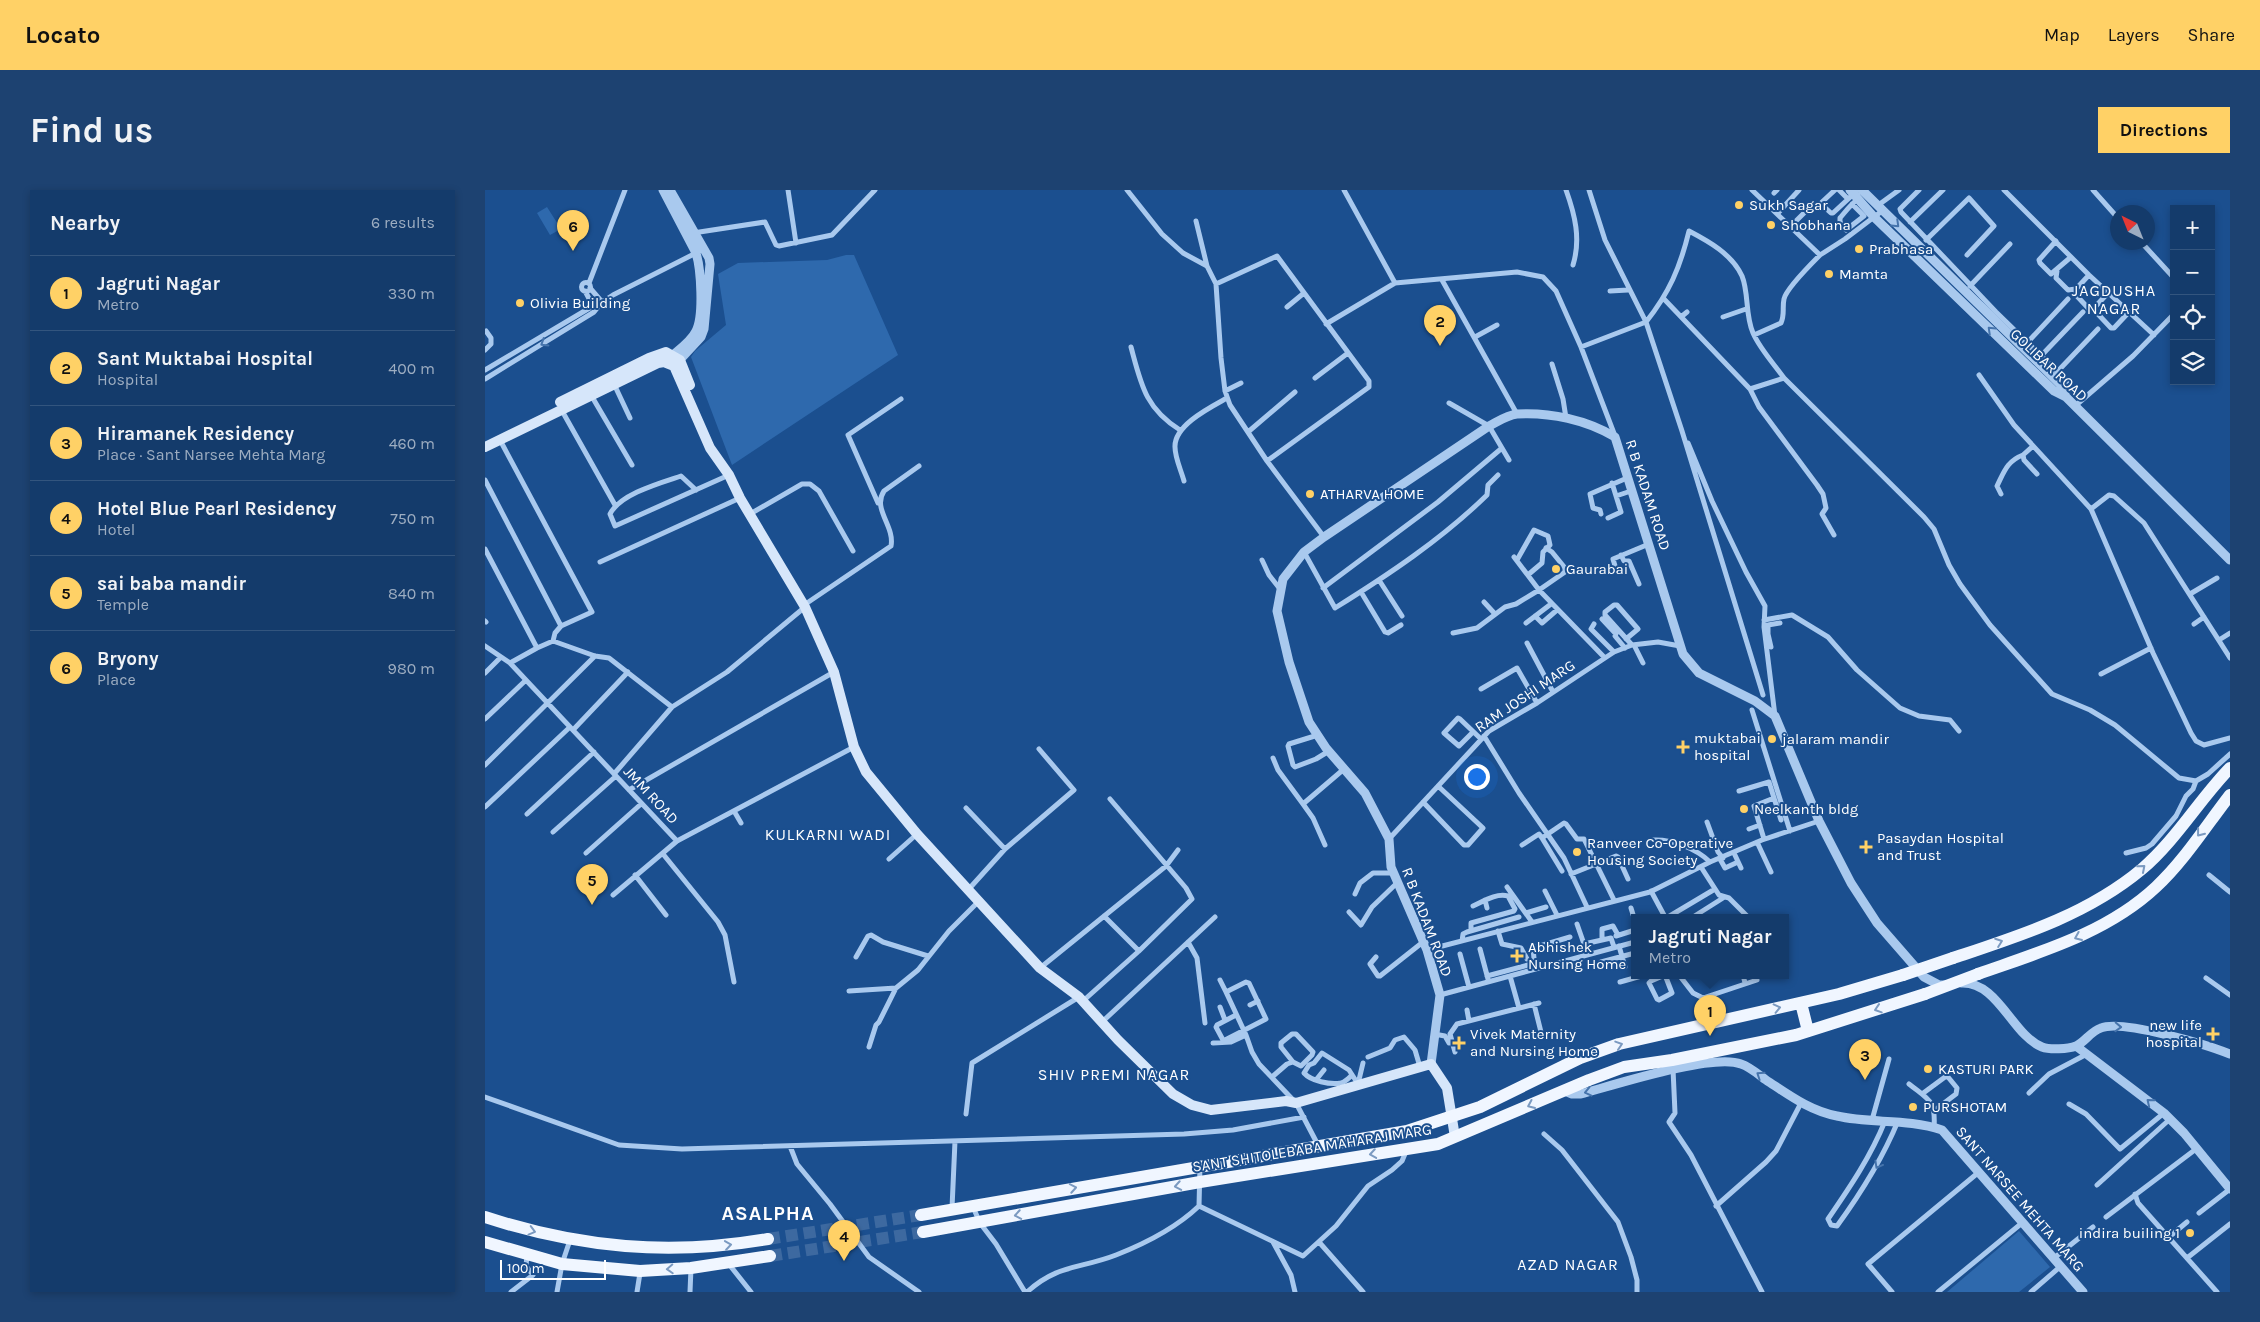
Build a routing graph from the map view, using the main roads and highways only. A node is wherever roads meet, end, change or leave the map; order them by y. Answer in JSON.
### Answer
{"nodes":[{"id":1,"x":673,"y":361,"type":"junction"},
{"id":2,"x":485,"y":440,"type":"edge"},
{"id":3,"x":485,"y":447,"type":"edge"},
{"id":4,"x":2230,"y":768,"type":"edge"},
{"id":5,"x":2230,"y":795,"type":"edge"},
{"id":6,"x":2023,"y":933,"type":"junction"},
{"id":7,"x":2033,"y":955,"type":"junction"},
{"id":8,"x":1801,"y":1002,"type":"junction"},
{"id":9,"x":1808,"y":1031,"type":"junction"},
{"id":10,"x":1473,"y":1109,"type":"junction"},
{"id":11,"x":1450,"y":1117,"type":"junction"},
{"id":12,"x":1480,"y":1127,"type":"junction"},
{"id":13,"x":1455,"y":1137,"type":"junction"},
{"id":14,"x":954,"y":1209,"type":"junction"},
{"id":15,"x":921,"y":1215,"type":"tunnel mouth"},
{"id":16,"x":485,"y":1217,"type":"edge"},
{"id":17,"x":958,"y":1226,"type":"junction"},
{"id":18,"x":923,"y":1232,"type":"tunnel mouth"},
{"id":19,"x":768,"y":1239,"type":"tunnel mouth"},
{"id":20,"x":485,"y":1242,"type":"edge"},
{"id":21,"x":770,"y":1256,"type":"tunnel mouth"}],
"edges":[{"from":1,"to":2,"type":"main road"},
{"from":1,"to":3,"type":"main road"},
{"from":1,"to":11,"type":"main road"},
{"from":6,"to":4,"type":"main road","name":"SANT SHITOLEBABA MAHARAJ MARG","one_way":true},
{"from":5,"to":7,"type":"main road","name":"SANT SHITOLEBABA MAHARAJ MARG","one_way":true},
{"from":6,"to":7,"type":"main road"},
{"from":8,"to":6,"type":"main road","name":"SANT SHITOLEBABA MAHARAJ MARG","one_way":true,"bridge":true},
{"from":7,"to":9,"type":"main road","name":"SANT SHITOLEBABA MAHARAJ MARG","one_way":true,"bridge":true},
{"from":8,"to":9,"type":"main road"},
{"from":10,"to":8,"type":"main road","name":"SANT SHITOLEBABA MAHARAJ MARG","one_way":true},
{"from":9,"to":12,"type":"main road","name":"SANT SHITOLEBABA MAHARAJ MARG","one_way":true},
{"from":10,"to":11,"type":"main road","name":"SANT SHITOLEBABA MAHARAJ MARG"},
{"from":10,"to":12,"type":"main road"},
{"from":11,"to":13,"type":"main road"},
{"from":14,"to":11,"type":"main road","name":"SANT SHITOLEBABA MAHARAJ MARG","one_way":true},
{"from":12,"to":13,"type":"main road","name":"SANT SHITOLEBABA MAHARAJ MARG"},
{"from":13,"to":17,"type":"main road","name":"SANT SHITOLEBABA MAHARAJ MARG","one_way":true},
{"from":14,"to":15,"type":"main road","name":"SANT SHITOLEBABA MAHARAJ MARG"},
{"from":14,"to":17,"type":"main road"},
{"from":16,"to":19,"type":"main road","one_way":true},
{"from":17,"to":18,"type":"main road","name":"SANT SHITOLEBABA MAHARAJ MARG"},
{"from":21,"to":20,"type":"main road","one_way":true}]}
